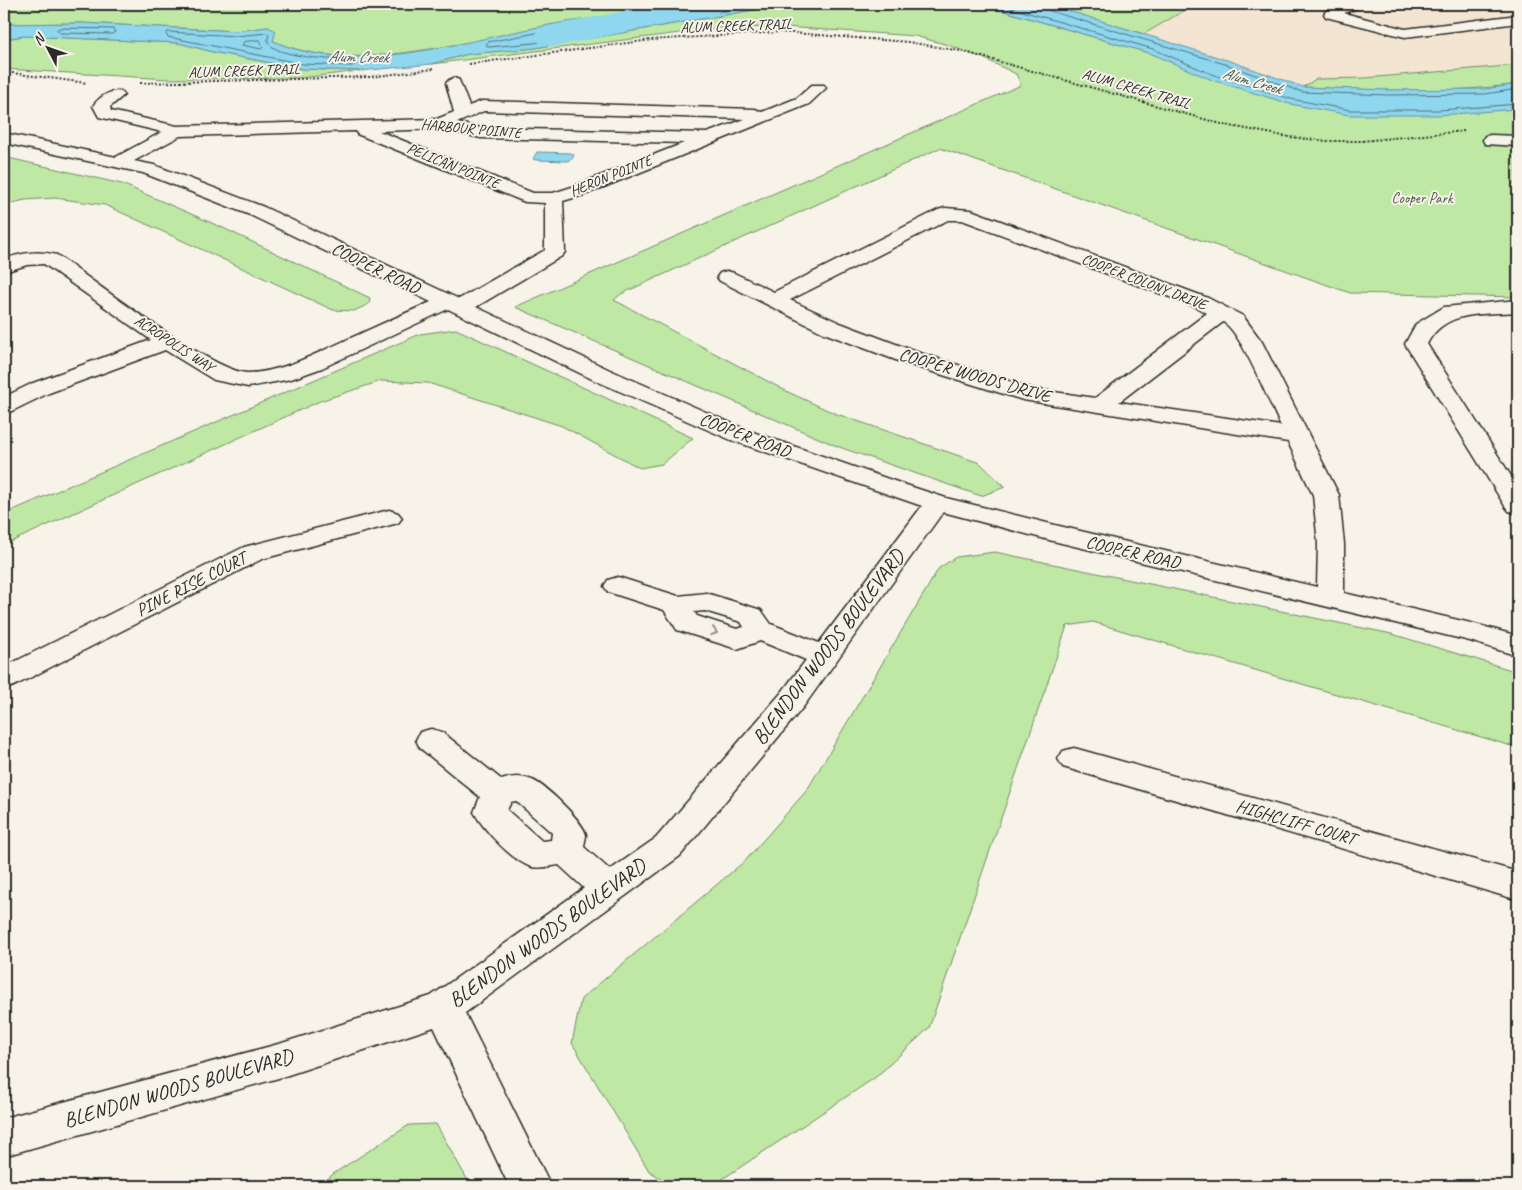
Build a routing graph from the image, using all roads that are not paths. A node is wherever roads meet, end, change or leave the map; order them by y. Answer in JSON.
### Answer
{"nodes":[{"id":1,"x":1354,"y":4,"type":"edge"},
{"id":2,"x":1518,"y":19,"type":"edge"},
{"id":3,"x":454,"y":83,"type":"dead end"},
{"id":4,"x":818,"y":88,"type":"dead end"},
{"id":5,"x":116,"y":95,"type":"dead end"},
{"id":6,"x":462,"y":114,"type":"junction"},
{"id":7,"x":767,"y":114,"type":"junction"},
{"id":8,"x":440,"y":124,"type":"junction"},
{"id":9,"x":353,"y":126,"type":"junction"},
{"id":10,"x":177,"y":131,"type":"junction"},
{"id":11,"x":4,"y":138,"type":"edge"},
{"id":12,"x":705,"y":138,"type":"junction"},
{"id":13,"x":1491,"y":140,"type":"dead end"},
{"id":14,"x":1518,"y":141,"type":"edge"},
{"id":15,"x":119,"y":162,"type":"junction"},
{"id":16,"x":554,"y":198,"type":"junction"},
{"id":17,"x":13,"y":262,"type":"edge"},
{"id":18,"x":727,"y":277,"type":"dead end"},
{"id":19,"x":776,"y":299,"type":"junction"},
{"id":20,"x":453,"y":305,"type":"junction"},
{"id":21,"x":1518,"y":306,"type":"edge"},
{"id":22,"x":1221,"y":313,"type":"junction"},
{"id":23,"x":167,"y":342,"type":"junction"},
{"id":24,"x":1100,"y":405,"type":"junction"},
{"id":25,"x":4,"y":406,"type":"edge"},
{"id":26,"x":1297,"y":436,"type":"junction"},
{"id":27,"x":937,"y":503,"type":"junction"},
{"id":28,"x":1518,"y":506,"type":"edge"},
{"id":29,"x":389,"y":518,"type":"dead end"},
{"id":30,"x":618,"y":586,"type":"dead end"},
{"id":31,"x":1330,"y":599,"type":"junction"},
{"id":32,"x":1518,"y":646,"type":"edge"},
{"id":33,"x":825,"y":656,"type":"junction"},
{"id":34,"x":4,"y":679,"type":"edge"},
{"id":35,"x":431,"y":740,"type":"dead end"},
{"id":36,"x":1074,"y":759,"type":"dead end"},
{"id":37,"x":498,"y":794,"type":"junction"},
{"id":38,"x":566,"y":850,"type":"junction"},
{"id":39,"x":1518,"y":886,"type":"edge"},
{"id":40,"x":608,"y":889,"type":"junction"},
{"id":41,"x":443,"y":1008,"type":"junction"},
{"id":42,"x":4,"y":1137,"type":"edge"},
{"id":43,"x":530,"y":1186,"type":"edge"}],
"edges":[{"from":1,"to":2,"type":"street"},
{"from":3,"to":6,"type":"street"},
{"from":4,"to":7,"type":"street","name":"HERON POINTE"},
{"from":5,"to":10,"type":"street","name":"HARBOUR POINTE"},
{"from":6,"to":7,"type":"street"},
{"from":6,"to":8,"type":"street"},
{"from":7,"to":12,"type":"street","name":"HERON POINTE"},
{"from":8,"to":9,"type":"street","name":"HARBOUR POINTE"},
{"from":8,"to":12,"type":"street","name":"HARBOUR POINTE"},
{"from":9,"to":10,"type":"street","name":"HARBOUR POINTE"},
{"from":9,"to":16,"type":"street","name":"PELICAN POINTE"},
{"from":10,"to":15,"type":"street","name":"HARBOUR POINTE"},
{"from":11,"to":15,"type":"street","name":"COOPER ROAD"},
{"from":12,"to":16,"type":"street","name":"HERON POINTE"},
{"from":13,"to":14,"type":"street"},
{"from":15,"to":20,"type":"street","name":"COOPER ROAD"},
{"from":16,"to":20,"type":"street","name":"HERON POINTE"},
{"from":17,"to":23,"type":"street","name":"ACROPOLIS WAY"},
{"from":18,"to":19,"type":"street","name":"COOPER WOODS DRIVE"},
{"from":19,"to":22,"type":"street","name":"COOPER COLONY DRIVE"},
{"from":19,"to":24,"type":"street","name":"COOPER WOODS DRIVE"},
{"from":20,"to":23,"type":"street","name":"ACROPOLIS WAY"},
{"from":20,"to":27,"type":"street","name":"COOPER ROAD"},
{"from":21,"to":28,"type":"street"},
{"from":22,"to":24,"type":"street"},
{"from":22,"to":26,"type":"street","name":"COOPER COLONY DRIVE"},
{"from":23,"to":25,"type":"street"},
{"from":24,"to":26,"type":"street","name":"COOPER WOODS DRIVE"},
{"from":26,"to":31,"type":"street","name":"COOPER COLONY DRIVE"},
{"from":27,"to":31,"type":"street","name":"COOPER ROAD"},
{"from":27,"to":33,"type":"street","name":"BLENDON WOODS BOULEVARD"},
{"from":29,"to":34,"type":"street","name":"PINE RISE COURT"},
{"from":30,"to":33,"type":"street"},
{"from":31,"to":32,"type":"street","name":"COOPER ROAD"},
{"from":33,"to":40,"type":"street","name":"BLENDON WOODS BOULEVARD"},
{"from":35,"to":37,"type":"street"},
{"from":36,"to":39,"type":"street","name":"HIGHCLIFF COURT"},
{"from":37,"to":38,"type":"street"},
{"from":37,"to":38,"type":"street"},
{"from":38,"to":40,"type":"street"},
{"from":40,"to":41,"type":"street","name":"BLENDON WOODS BOULEVARD"},
{"from":41,"to":42,"type":"street","name":"BLENDON WOODS BOULEVARD"},
{"from":41,"to":43,"type":"street"}]}
